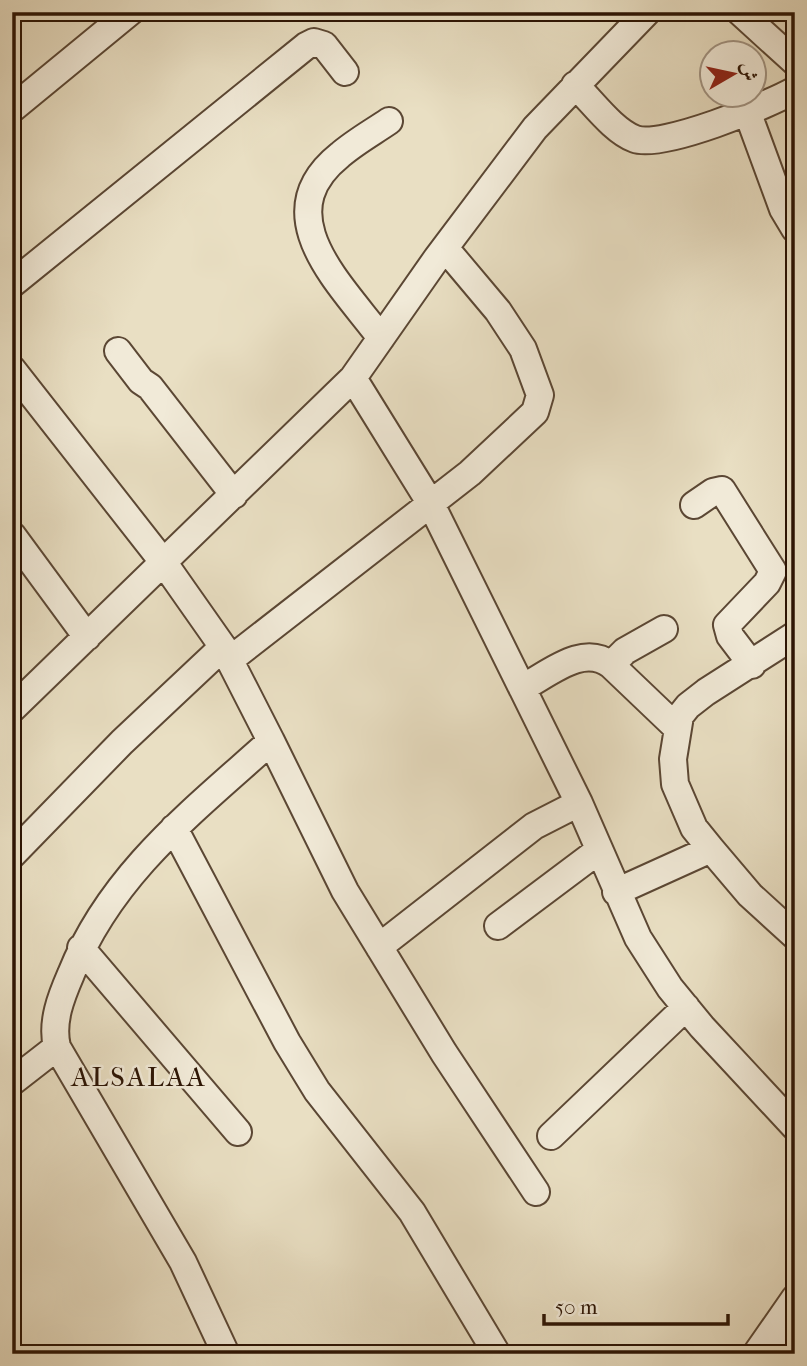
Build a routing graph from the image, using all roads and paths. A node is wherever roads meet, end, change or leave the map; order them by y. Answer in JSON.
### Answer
{"nodes":[{"id":1,"x":130,"y":12,"type":"edge"},
{"id":2,"x":647,"y":12,"type":"edge"},
{"id":3,"x":740,"y":12,"type":"edge"},
{"id":4,"x":795,"y":62,"type":"edge"},
{"id":5,"x":345,"y":72,"type":"dead end"},
{"id":6,"x":575,"y":85,"type":"junction"},
{"id":7,"x":795,"y":90,"type":"edge"},
{"id":8,"x":12,"y":109,"type":"edge"},
{"id":9,"x":747,"y":111,"type":"junction"},
{"id":10,"x":389,"y":121,"type":"dead end"},
{"id":11,"x":795,"y":229,"type":"edge"},
{"id":12,"x":445,"y":248,"type":"junction"},
{"id":13,"x":12,"y":284,"type":"edge"},
{"id":14,"x":381,"y":338,"type":"junction"},
{"id":15,"x":118,"y":351,"type":"dead end"},
{"id":16,"x":12,"y":369,"type":"edge"},
{"id":17,"x":353,"y":378,"type":"junction"},
{"id":18,"x":234,"y":495,"type":"junction"},
{"id":19,"x":430,"y":504,"type":"junction"},
{"id":20,"x":694,"y":505,"type":"dead end"},
{"id":21,"x":12,"y":535,"type":"edge"},
{"id":22,"x":164,"y":563,"type":"junction"},
{"id":23,"x":664,"y":629,"type":"dead end"},
{"id":24,"x":795,"y":635,"type":"edge"},
{"id":25,"x":88,"y":637,"type":"junction"},
{"id":26,"x":227,"y":653,"type":"junction"},
{"id":27,"x":611,"y":665,"type":"junction"},
{"id":28,"x":752,"y":666,"type":"junction"},
{"id":29,"x":522,"y":688,"type":"junction"},
{"id":30,"x":12,"y":709,"type":"edge"},
{"id":31,"x":677,"y":727,"type":"junction"},
{"id":32,"x":271,"y":741,"type":"junction"},
{"id":33,"x":579,"y":803,"type":"junction"},
{"id":34,"x":174,"y":828,"type":"junction"},
{"id":35,"x":710,"y":849,"type":"junction"},
{"id":36,"x":598,"y":851,"type":"junction"},
{"id":37,"x":12,"y":855,"type":"edge"},
{"id":38,"x":616,"y":892,"type":"junction"},
{"id":39,"x":498,"y":926,"type":"dead end"},
{"id":40,"x":795,"y":936,"type":"edge"},
{"id":41,"x":379,"y":947,"type":"junction"},
{"id":42,"x":81,"y":948,"type":"junction"},
{"id":43,"x":685,"y":1007,"type":"junction"},
{"id":44,"x":57,"y":1047,"type":"junction"},
{"id":45,"x":12,"y":1083,"type":"edge"},
{"id":46,"x":795,"y":1127,"type":"edge"},
{"id":47,"x":238,"y":1132,"type":"dead end"},
{"id":48,"x":551,"y":1136,"type":"dead end"},
{"id":49,"x":536,"y":1192,"type":"dead end"},
{"id":50,"x":795,"y":1298,"type":"edge"},
{"id":51,"x":795,"y":1345,"type":"edge"},
{"id":52,"x":758,"y":1352,"type":"edge"},
{"id":53,"x":226,"y":1354,"type":"edge"},
{"id":54,"x":497,"y":1354,"type":"edge"}],
"edges":[{"from":1,"to":8,"type":"street"},
{"from":2,"to":6,"type":"street"},
{"from":3,"to":4,"type":"street"},
{"from":5,"to":13,"type":"street"},
{"from":6,"to":9,"type":"street"},
{"from":6,"to":12,"type":"street"},
{"from":7,"to":9,"type":"street"},
{"from":9,"to":11,"type":"street"},
{"from":10,"to":14,"type":"street"},
{"from":12,"to":14,"type":"street"},
{"from":12,"to":19,"type":"street"},
{"from":14,"to":17,"type":"street"},
{"from":15,"to":18,"type":"street"},
{"from":16,"to":22,"type":"street"},
{"from":17,"to":18,"type":"street"},
{"from":17,"to":19,"type":"street"},
{"from":18,"to":22,"type":"street"},
{"from":19,"to":26,"type":"street"},
{"from":19,"to":29,"type":"street"},
{"from":20,"to":28,"type":"street"},
{"from":21,"to":25,"type":"street"},
{"from":22,"to":25,"type":"street"},
{"from":22,"to":26,"type":"street"},
{"from":23,"to":27,"type":"street"},
{"from":24,"to":28,"type":"street"},
{"from":25,"to":30,"type":"street"},
{"from":26,"to":32,"type":"street"},
{"from":26,"to":37,"type":"street"},
{"from":27,"to":29,"type":"street"},
{"from":27,"to":31,"type":"street"},
{"from":28,"to":31,"type":"street"},
{"from":29,"to":33,"type":"street"},
{"from":31,"to":35,"type":"street"},
{"from":32,"to":34,"type":"street"},
{"from":32,"to":41,"type":"street"},
{"from":33,"to":36,"type":"street"},
{"from":33,"to":41,"type":"street"},
{"from":34,"to":42,"type":"street"},
{"from":34,"to":54,"type":"street"},
{"from":35,"to":38,"type":"street"},
{"from":35,"to":40,"type":"street"},
{"from":36,"to":38,"type":"street"},
{"from":36,"to":39,"type":"street"},
{"from":38,"to":43,"type":"street"},
{"from":41,"to":49,"type":"street"},
{"from":42,"to":44,"type":"street"},
{"from":42,"to":47,"type":"street"},
{"from":43,"to":46,"type":"street"},
{"from":43,"to":48,"type":"street"},
{"from":44,"to":45,"type":"street"},
{"from":44,"to":53,"type":"street"},
{"from":50,"to":52,"type":"street"},
{"from":51,"to":52,"type":"street"}]}
